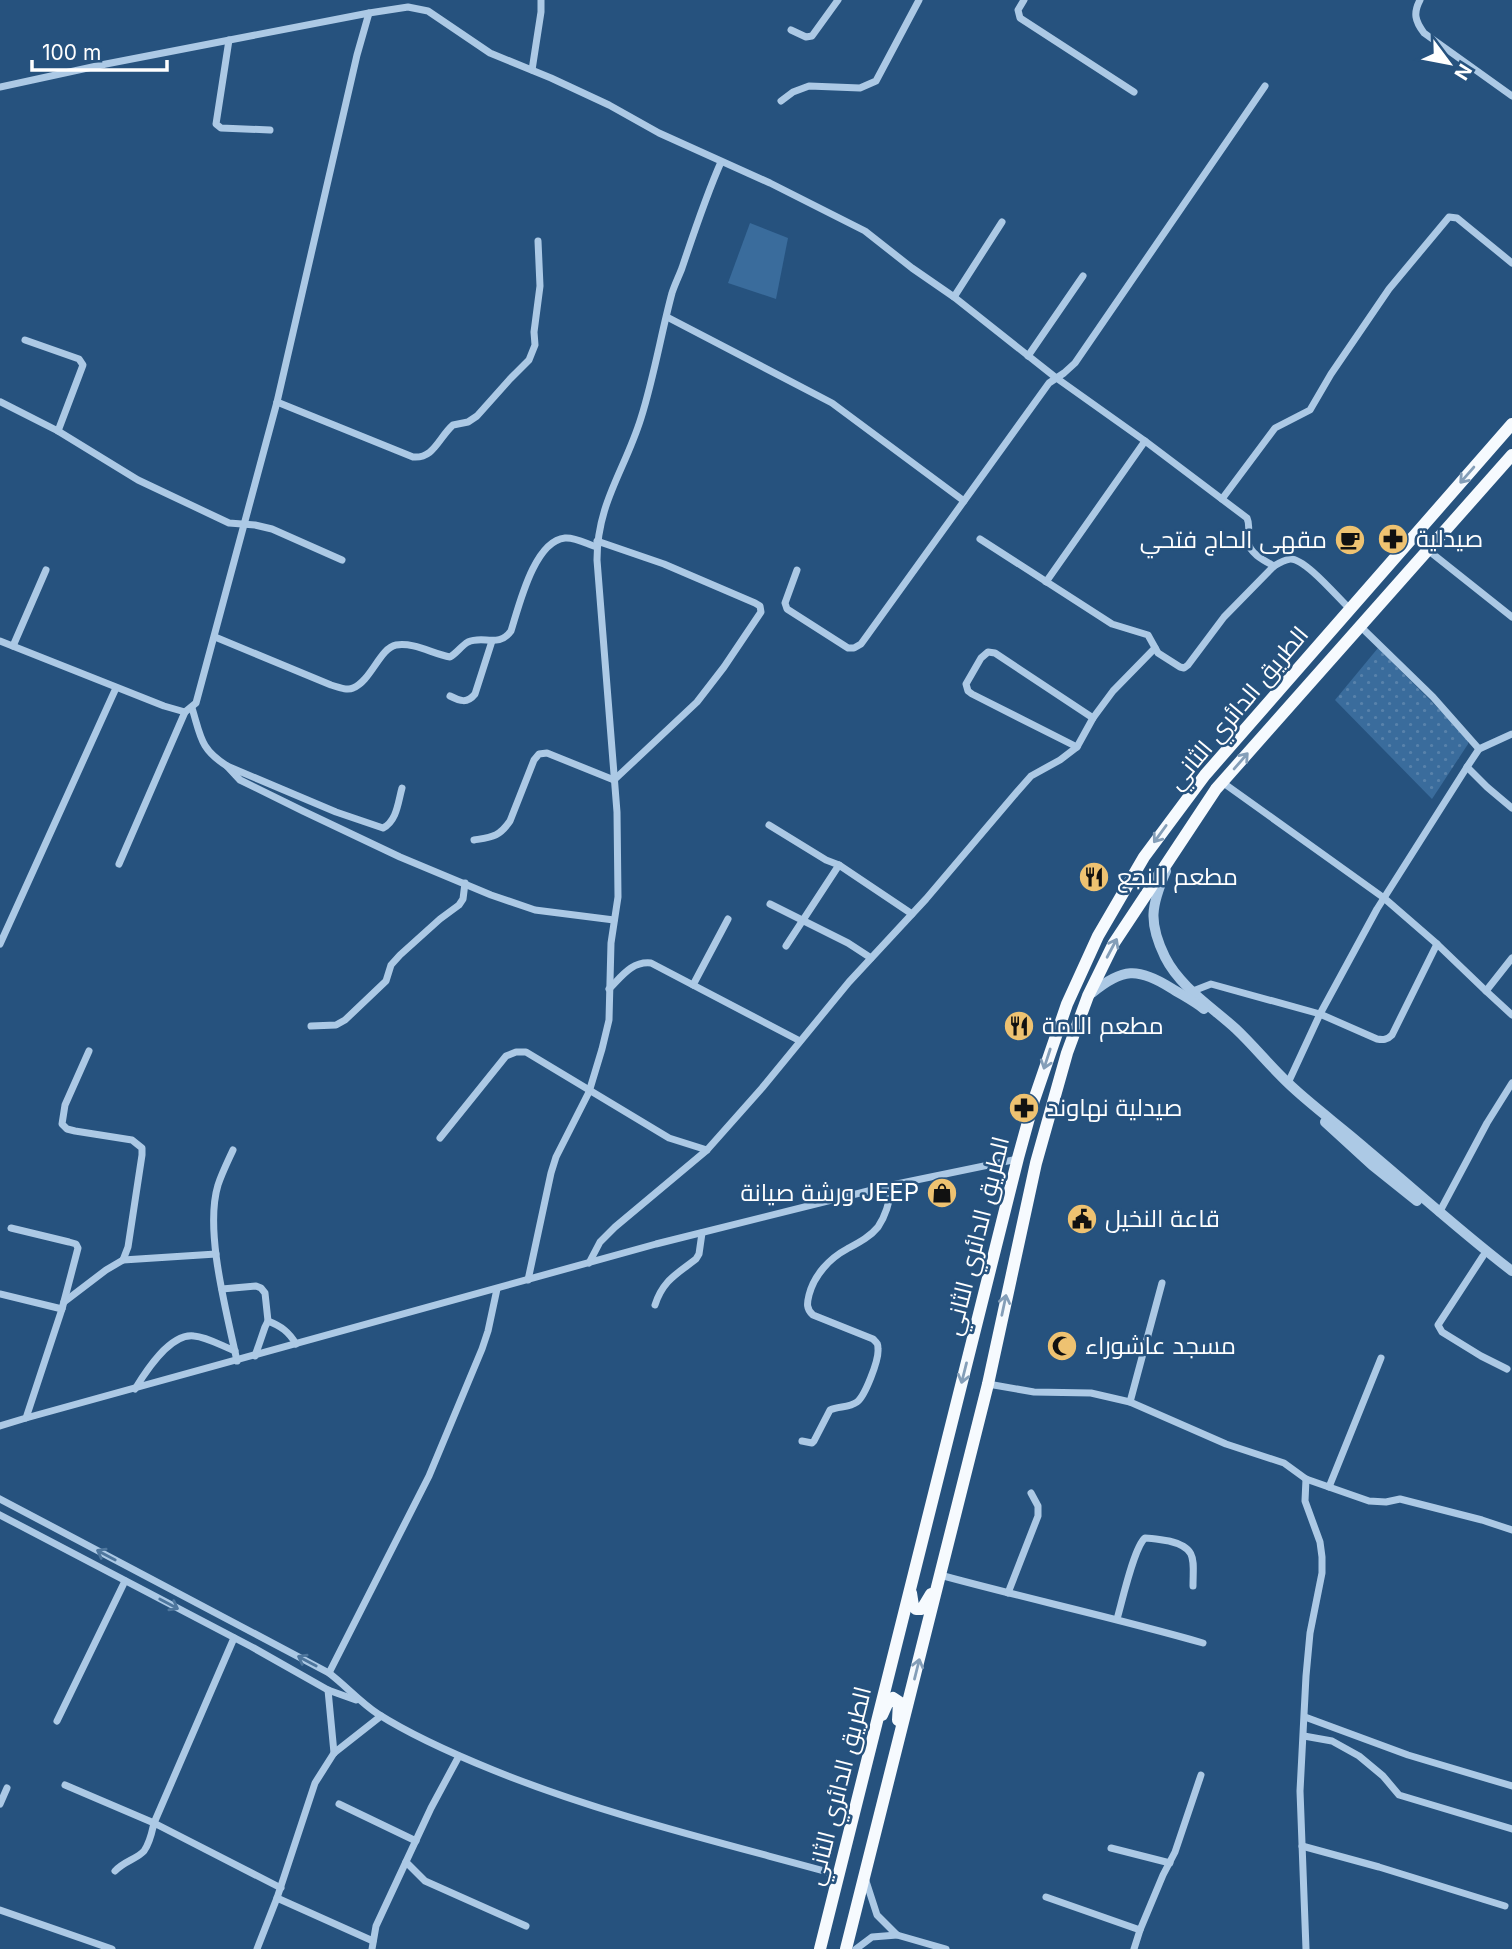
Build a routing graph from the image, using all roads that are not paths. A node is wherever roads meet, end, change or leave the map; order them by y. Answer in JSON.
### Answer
{"nodes":[{"id":1,"x":541,"y":0,"type":"edge"},
{"id":2,"x":838,"y":0,"type":"edge"},
{"id":3,"x":919,"y":0,"type":"edge"},
{"id":4,"x":1024,"y":0,"type":"edge"},
{"id":5,"x":1420,"y":0,"type":"edge"},
{"id":6,"x":369,"y":13,"type":"junction"},
{"id":7,"x":792,"y":30,"type":"dead end"},
{"id":8,"x":229,"y":40,"type":"junction"},
{"id":9,"x":532,"y":70,"type":"junction"},
{"id":10,"x":1265,"y":86,"type":"dead end"},
{"id":11,"x":0,"y":87,"type":"edge"},
{"id":12,"x":1134,"y":92,"type":"dead end"},
{"id":13,"x":1512,"y":96,"type":"edge"},
{"id":14,"x":781,"y":101,"type":"dead end"},
{"id":15,"x":270,"y":131,"type":"dead end"},
{"id":16,"x":721,"y":162,"type":"junction"},
{"id":17,"x":1002,"y":222,"type":"dead end"},
{"id":18,"x":538,"y":242,"type":"dead end"},
{"id":19,"x":1512,"y":263,"type":"edge"},
{"id":20,"x":1083,"y":276,"type":"dead end"},
{"id":21,"x":954,"y":298,"type":"junction"},
{"id":22,"x":667,"y":317,"type":"junction"},
{"id":23,"x":26,"y":340,"type":"dead end"},
{"id":24,"x":1028,"y":356,"type":"junction"},
{"id":25,"x":1055,"y":377,"type":"junction"},
{"id":26,"x":1,"y":402,"type":"edge"},
{"id":27,"x":278,"y":402,"type":"junction"},
{"id":28,"x":1512,"y":424,"type":"edge"},
{"id":29,"x":58,"y":431,"type":"junction"},
{"id":30,"x":1145,"y":441,"type":"junction"},
{"id":31,"x":1512,"y":455,"type":"edge"},
{"id":32,"x":1222,"y":499,"type":"junction"},
{"id":33,"x":964,"y":501,"type":"junction"},
{"id":34,"x":245,"y":524,"type":"junction"},
{"id":35,"x":980,"y":539,"type":"dead end"},
{"id":36,"x":597,"y":544,"type":"junction"},
{"id":37,"x":1429,"y":551,"type":"junction"},
{"id":38,"x":342,"y":559,"type":"dead end"},
{"id":39,"x":1275,"y":566,"type":"junction"},
{"id":40,"x":46,"y":570,"type":"dead end"},
{"id":41,"x":797,"y":570,"type":"dead end"},
{"id":42,"x":1046,"y":582,"type":"junction"},
{"id":43,"x":1350,"y":609,"type":"junction"},
{"id":44,"x":1512,"y":617,"type":"edge"},
{"id":45,"x":1361,"y":627,"type":"junction"},
{"id":46,"x":215,"y":637,"type":"junction"},
{"id":47,"x":0,"y":641,"type":"edge"},
{"id":48,"x":492,"y":641,"type":"junction"},
{"id":49,"x":13,"y":646,"type":"junction"},
{"id":50,"x":1155,"y":648,"type":"junction"},
{"id":51,"x":117,"y":688,"type":"junction"},
{"id":52,"x":450,"y":696,"type":"dead end"},
{"id":53,"x":192,"y":708,"type":"junction"},
{"id":54,"x":185,"y":712,"type":"junction"},
{"id":55,"x":1093,"y":718,"type":"junction"},
{"id":56,"x":1512,"y":734,"type":"edge"},
{"id":57,"x":1077,"y":747,"type":"junction"},
{"id":58,"x":1479,"y":749,"type":"junction"},
{"id":59,"x":227,"y":766,"type":"junction"},
{"id":60,"x":1467,"y":767,"type":"junction"},
{"id":61,"x":614,"y":780,"type":"junction"},
{"id":62,"x":1222,"y":782,"type":"junction"},
{"id":63,"x":401,"y":788,"type":"dead end"},
{"id":64,"x":1512,"y":808,"type":"edge"},
{"id":65,"x":769,"y":825,"type":"dead end"},
{"id":66,"x":474,"y":840,"type":"dead end"},
{"id":67,"x":1175,"y":851,"type":"junction"},
{"id":68,"x":119,"y":864,"type":"dead end"},
{"id":69,"x":839,"y":865,"type":"junction"},
{"id":70,"x":465,"y":883,"type":"junction"},
{"id":71,"x":1384,"y":898,"type":"junction"},
{"id":72,"x":770,"y":904,"type":"dead end"},
{"id":73,"x":912,"y":914,"type":"junction"},
{"id":74,"x":728,"y":919,"type":"dead end"},
{"id":75,"x":614,"y":920,"type":"junction"},
{"id":76,"x":801,"y":920,"type":"junction"},
{"id":77,"x":0,"y":944,"type":"edge"},
{"id":78,"x":1437,"y":944,"type":"junction"},
{"id":79,"x":786,"y":946,"type":"dead end"},
{"id":80,"x":871,"y":958,"type":"junction"},
{"id":81,"x":1512,"y":958,"type":"edge"},
{"id":82,"x":693,"y":985,"type":"junction"},
{"id":83,"x":609,"y":989,"type":"junction"},
{"id":84,"x":1193,"y":991,"type":"junction"},
{"id":85,"x":1486,"y":991,"type":"junction"},
{"id":86,"x":1088,"y":996,"type":"junction"},
{"id":87,"x":1320,"y":1014,"type":"junction"},
{"id":88,"x":1512,"y":1015,"type":"edge"},
{"id":89,"x":311,"y":1026,"type":"dead end"},
{"id":90,"x":800,"y":1041,"type":"junction"},
{"id":91,"x":89,"y":1051,"type":"dead end"},
{"id":92,"x":1288,"y":1083,"type":"junction"},
{"id":93,"x":1512,"y":1083,"type":"edge"},
{"id":94,"x":589,"y":1092,"type":"junction"},
{"id":95,"x":440,"y":1138,"type":"dead end"},
{"id":96,"x":233,"y":1150,"type":"dead end"},
{"id":97,"x":707,"y":1150,"type":"junction"},
{"id":98,"x":1018,"y":1158,"type":"junction"},
{"id":99,"x":892,"y":1185,"type":"junction"},
{"id":100,"x":1439,"y":1213,"type":"junction"},
{"id":101,"x":11,"y":1228,"type":"dead end"},
{"id":102,"x":702,"y":1233,"type":"junction"},
{"id":103,"x":216,"y":1254,"type":"junction"},
{"id":104,"x":1483,"y":1255,"type":"junction"},
{"id":105,"x":123,"y":1260,"type":"junction"},
{"id":106,"x":589,"y":1263,"type":"junction"},
{"id":107,"x":1512,"y":1271,"type":"edge"},
{"id":108,"x":1512,"y":1279,"type":"edge"},
{"id":109,"x":528,"y":1280,"type":"junction"},
{"id":110,"x":1162,"y":1283,"type":"dead end"},
{"id":111,"x":222,"y":1289,"type":"junction"},
{"id":112,"x":497,"y":1289,"type":"junction"},
{"id":113,"x":0,"y":1294,"type":"edge"},
{"id":114,"x":63,"y":1305,"type":"junction"},
{"id":115,"x":655,"y":1305,"type":"dead end"},
{"id":116,"x":268,"y":1321,"type":"junction"},
{"id":117,"x":296,"y":1344,"type":"junction"},
{"id":118,"x":234,"y":1351,"type":"junction"},
{"id":119,"x":255,"y":1356,"type":"junction"},
{"id":120,"x":1381,"y":1358,"type":"dead end"},
{"id":121,"x":237,"y":1361,"type":"junction"},
{"id":122,"x":1507,"y":1369,"type":"dead end"},
{"id":123,"x":988,"y":1384,"type":"junction"},
{"id":124,"x":135,"y":1389,"type":"junction"},
{"id":125,"x":1130,"y":1402,"type":"junction"},
{"id":126,"x":26,"y":1418,"type":"junction"},
{"id":127,"x":0,"y":1426,"type":"edge"},
{"id":128,"x":802,"y":1441,"type":"dead end"},
{"id":129,"x":1306,"y":1479,"type":"junction"},
{"id":130,"x":1329,"y":1487,"type":"junction"},
{"id":131,"x":1031,"y":1493,"type":"dead end"},
{"id":132,"x":0,"y":1499,"type":"edge"},
{"id":133,"x":0,"y":1515,"type":"edge"},
{"id":134,"x":1512,"y":1530,"type":"edge"},
{"id":135,"x":940,"y":1575,"type":"junction"},
{"id":136,"x":912,"y":1578,"type":"junction"},
{"id":137,"x":125,"y":1581,"type":"junction"},
{"id":138,"x":1193,"y":1586,"type":"dead end"},
{"id":139,"x":1007,"y":1593,"type":"junction"},
{"id":140,"x":1117,"y":1619,"type":"junction"},
{"id":141,"x":234,"y":1638,"type":"junction"},
{"id":142,"x":1203,"y":1643,"type":"dead end"},
{"id":143,"x":329,"y":1673,"type":"junction"},
{"id":144,"x":328,"y":1690,"type":"junction"},
{"id":145,"x":360,"y":1702,"type":"junction"},
{"id":146,"x":381,"y":1716,"type":"junction"},
{"id":147,"x":1305,"y":1717,"type":"junction"},
{"id":148,"x":57,"y":1721,"type":"dead end"},
{"id":149,"x":872,"y":1736,"type":"junction"},
{"id":150,"x":1304,"y":1736,"type":"junction"},
{"id":151,"x":334,"y":1753,"type":"junction"},
{"id":152,"x":459,"y":1756,"type":"junction"},
{"id":153,"x":1201,"y":1775,"type":"dead end"},
{"id":154,"x":65,"y":1785,"type":"dead end"},
{"id":155,"x":1512,"y":1786,"type":"edge"},
{"id":156,"x":7,"y":1788,"type":"dead end"},
{"id":157,"x":0,"y":1804,"type":"edge"},
{"id":158,"x":339,"y":1804,"type":"dead end"},
{"id":159,"x":154,"y":1823,"type":"junction"},
{"id":160,"x":1512,"y":1829,"type":"edge"},
{"id":161,"x":416,"y":1841,"type":"junction"},
{"id":162,"x":1302,"y":1846,"type":"junction"},
{"id":163,"x":1111,"y":1848,"type":"dead end"},
{"id":164,"x":406,"y":1862,"type":"junction"},
{"id":165,"x":1170,"y":1863,"type":"junction"},
{"id":166,"x":115,"y":1871,"type":"dead end"},
{"id":167,"x":839,"y":1875,"type":"junction"},
{"id":168,"x":865,"y":1878,"type":"junction"},
{"id":169,"x":281,"y":1888,"type":"junction"},
{"id":170,"x":1046,"y":1897,"type":"dead end"},
{"id":171,"x":277,"y":1898,"type":"junction"},
{"id":172,"x":1505,"y":1906,"type":"dead end"},
{"id":173,"x":0,"y":1910,"type":"edge"},
{"id":174,"x":526,"y":1926,"type":"dead end"},
{"id":175,"x":1140,"y":1930,"type":"junction"},
{"id":176,"x":897,"y":1935,"type":"junction"},
{"id":177,"x":372,"y":1945,"type":"edge"},
{"id":178,"x":112,"y":1949,"type":"edge"},
{"id":179,"x":257,"y":1949,"type":"edge"},
{"id":180,"x":820,"y":1949,"type":"edge"},
{"id":181,"x":846,"y":1949,"type":"edge"},
{"id":182,"x":856,"y":1949,"type":"edge"},
{"id":183,"x":946,"y":1949,"type":"edge"},
{"id":184,"x":1134,"y":1949,"type":"edge"},
{"id":185,"x":1306,"y":1949,"type":"edge"}],
"edges":[{"from":1,"to":9,"type":"street"},
{"from":2,"to":7,"type":"street"},
{"from":3,"to":14,"type":"street"},
{"from":4,"to":12,"type":"street"},
{"from":5,"to":13,"type":"street"},
{"from":6,"to":8,"type":"street"},
{"from":6,"to":9,"type":"street"},
{"from":6,"to":27,"type":"street"},
{"from":8,"to":11,"type":"street"},
{"from":8,"to":15,"type":"street"},
{"from":9,"to":16,"type":"street"},
{"from":10,"to":25,"type":"street"},
{"from":16,"to":21,"type":"street"},
{"from":16,"to":22,"type":"street"},
{"from":17,"to":21,"type":"street"},
{"from":18,"to":27,"type":"street"},
{"from":19,"to":32,"type":"street"},
{"from":20,"to":24,"type":"street"},
{"from":21,"to":24,"type":"street"},
{"from":22,"to":33,"type":"street"},
{"from":22,"to":36,"type":"street"},
{"from":23,"to":29,"type":"street"},
{"from":24,"to":25,"type":"street"},
{"from":25,"to":30,"type":"street"},
{"from":25,"to":33,"type":"street"},
{"from":26,"to":29,"type":"street"},
{"from":27,"to":34,"type":"street"},
{"from":28,"to":43,"type":"highway","name":"الطريق الدائري الثاني","one_way":true},
{"from":29,"to":34,"type":"street"},
{"from":30,"to":32,"type":"street"},
{"from":30,"to":42,"type":"street"},
{"from":31,"to":37,"type":"highway","name":"الطريق الدائري الثاني"},
{"from":32,"to":39,"type":"street"},
{"from":33,"to":41,"type":"street"},
{"from":34,"to":38,"type":"street"},
{"from":34,"to":46,"type":"street"},
{"from":35,"to":42,"type":"street"},
{"from":36,"to":48,"type":"street"},
{"from":36,"to":61,"type":"street"},
{"from":36,"to":61,"type":"street"},
{"from":37,"to":44,"type":"street"},
{"from":37,"to":45,"type":"highway","name":"الطريق الدائري الثاني"},
{"from":39,"to":43,"type":"street"},
{"from":39,"to":50,"type":"street"},
{"from":40,"to":49,"type":"street"},
{"from":42,"to":50,"type":"street"},
{"from":43,"to":98,"type":"highway","name":"الطريق الدائري الثاني","one_way":true},
{"from":45,"to":58,"type":"street"},
{"from":62,"to":45,"type":"highway","name":"الطريق الدائري الثاني","one_way":true},
{"from":46,"to":48,"type":"street"},
{"from":46,"to":53,"type":"street"},
{"from":47,"to":49,"type":"street"},
{"from":48,"to":52,"type":"street"},
{"from":49,"to":51,"type":"street"},
{"from":50,"to":55,"type":"street"},
{"from":51,"to":54,"type":"street"},
{"from":51,"to":77,"type":"street"},
{"from":53,"to":54,"type":"street"},
{"from":53,"to":59,"type":"street"},
{"from":54,"to":68,"type":"street"},
{"from":55,"to":57,"type":"street"},
{"from":55,"to":57,"type":"street"},
{"from":56,"to":58,"type":"street"},
{"from":57,"to":73,"type":"street"},
{"from":58,"to":60,"type":"street"},
{"from":59,"to":63,"type":"street"},
{"from":59,"to":70,"type":"street"},
{"from":60,"to":64,"type":"street"},
{"from":60,"to":71,"type":"street"},
{"from":61,"to":66,"type":"street"},
{"from":61,"to":75,"type":"street"},
{"from":62,"to":67,"type":"highway","name":"الطريق الدائري الثاني"},
{"from":62,"to":71,"type":"street"},
{"from":65,"to":69,"type":"street"},
{"from":67,"to":84,"type":"street"},
{"from":86,"to":67,"type":"highway","name":"الطريق الدائري الثاني","one_way":true},
{"from":69,"to":73,"type":"street"},
{"from":69,"to":76,"type":"street"},
{"from":70,"to":75,"type":"street"},
{"from":70,"to":89,"type":"street"},
{"from":71,"to":78,"type":"street"},
{"from":71,"to":87,"type":"street"},
{"from":72,"to":76,"type":"street"},
{"from":73,"to":80,"type":"street"},
{"from":74,"to":82,"type":"street"},
{"from":75,"to":83,"type":"street"},
{"from":76,"to":79,"type":"street"},
{"from":76,"to":80,"type":"street"},
{"from":78,"to":85,"type":"street"},
{"from":78,"to":87,"type":"street"},
{"from":80,"to":90,"type":"street"},
{"from":81,"to":85,"type":"street"},
{"from":82,"to":83,"type":"street"},
{"from":82,"to":90,"type":"street"},
{"from":83,"to":94,"type":"street"},
{"from":84,"to":87,"type":"street"},
{"from":84,"to":92,"type":"street"},
{"from":85,"to":88,"type":"street"},
{"from":86,"to":104,"type":"street"},
{"from":123,"to":86,"type":"highway","name":"الطريق الدائري الثاني","one_way":true},
{"from":87,"to":92,"type":"street"},
{"from":90,"to":97,"type":"street"},
{"from":91,"to":105,"type":"street"},
{"from":92,"to":100,"type":"street"},
{"from":93,"to":100,"type":"street"},
{"from":94,"to":95,"type":"street"},
{"from":94,"to":97,"type":"street"},
{"from":94,"to":109,"type":"street"},
{"from":96,"to":103,"type":"street"},
{"from":97,"to":106,"type":"street"},
{"from":98,"to":99,"type":"street"},
{"from":98,"to":136,"type":"highway","name":"الطريق الدائري الثاني","one_way":true},
{"from":99,"to":102,"type":"street"},
{"from":99,"to":128,"type":"street"},
{"from":100,"to":107,"type":"street"},
{"from":101,"to":114,"type":"street"},
{"from":102,"to":106,"type":"street"},
{"from":102,"to":115,"type":"street"},
{"from":103,"to":105,"type":"street"},
{"from":103,"to":111,"type":"street"},
{"from":104,"to":108,"type":"street"},
{"from":104,"to":122,"type":"street"},
{"from":105,"to":114,"type":"street"},
{"from":106,"to":109,"type":"street"},
{"from":109,"to":112,"type":"street"},
{"from":110,"to":125,"type":"street"},
{"from":111,"to":116,"type":"street"},
{"from":111,"to":118,"type":"street"},
{"from":112,"to":117,"type":"street"},
{"from":112,"to":143,"type":"street"},
{"from":113,"to":114,"type":"street"},
{"from":114,"to":126,"type":"street"},
{"from":116,"to":117,"type":"street"},
{"from":116,"to":119,"type":"street"},
{"from":117,"to":119,"type":"street"},
{"from":118,"to":121,"type":"street"},
{"from":118,"to":124,"type":"street"},
{"from":119,"to":121,"type":"street"},
{"from":120,"to":130,"type":"street"},
{"from":121,"to":124,"type":"street"},
{"from":123,"to":125,"type":"street"},
{"from":123,"to":135,"type":"highway","name":"الطريق الدائري الثاني"},
{"from":124,"to":126,"type":"street"},
{"from":125,"to":129,"type":"street"},
{"from":126,"to":127,"type":"street"},
{"from":129,"to":130,"type":"street"},
{"from":129,"to":147,"type":"street"},
{"from":130,"to":134,"type":"street"},
{"from":131,"to":139,"type":"street"},
{"from":143,"to":132,"type":"street","one_way":true},
{"from":133,"to":137,"type":"street"},
{"from":135,"to":136,"type":"highway"},
{"from":135,"to":139,"type":"street"},
{"from":168,"to":135,"type":"highway","name":"الطريق الدائري الثاني","one_way":true},
{"from":136,"to":149,"type":"highway","name":"الطريق الدائري الثاني"},
{"from":137,"to":141,"type":"street","one_way":true},
{"from":137,"to":148,"type":"street"},
{"from":138,"to":140,"type":"street"},
{"from":139,"to":140,"type":"street"},
{"from":140,"to":142,"type":"street"},
{"from":141,"to":144,"type":"street"},
{"from":141,"to":159,"type":"street"},
{"from":143,"to":145,"type":"street"},
{"from":144,"to":145,"type":"street"},
{"from":144,"to":151,"type":"street"},
{"from":145,"to":146,"type":"street"},
{"from":146,"to":151,"type":"street"},
{"from":146,"to":152,"type":"street"},
{"from":147,"to":150,"type":"street"},
{"from":147,"to":155,"type":"street"},
{"from":149,"to":167,"type":"highway","name":"الطريق الدائري الثاني"},
{"from":149,"to":168,"type":"highway"},
{"from":150,"to":160,"type":"street"},
{"from":150,"to":162,"type":"street"},
{"from":151,"to":169,"type":"street"},
{"from":152,"to":161,"type":"street"},
{"from":152,"to":167,"type":"street"},
{"from":153,"to":165,"type":"street"},
{"from":154,"to":159,"type":"street"},
{"from":156,"to":157,"type":"street"},
{"from":158,"to":161,"type":"street"},
{"from":159,"to":166,"type":"street"},
{"from":159,"to":169,"type":"street"},
{"from":161,"to":164,"type":"street"},
{"from":162,"to":172,"type":"street"},
{"from":162,"to":185,"type":"street"},
{"from":163,"to":165,"type":"street"},
{"from":164,"to":174,"type":"street"},
{"from":164,"to":177,"type":"street"},
{"from":165,"to":175,"type":"street"},
{"from":167,"to":180,"type":"highway","name":"الطريق الدائري الثاني"},
{"from":168,"to":176,"type":"street"},
{"from":168,"to":181,"type":"highway","name":"الطريق الدائري الثاني"},
{"from":169,"to":171,"type":"street"},
{"from":170,"to":175,"type":"street"},
{"from":171,"to":177,"type":"street"},
{"from":171,"to":179,"type":"street"},
{"from":173,"to":178,"type":"street"},
{"from":175,"to":184,"type":"street"},
{"from":176,"to":182,"type":"street"},
{"from":176,"to":183,"type":"street"}]}
